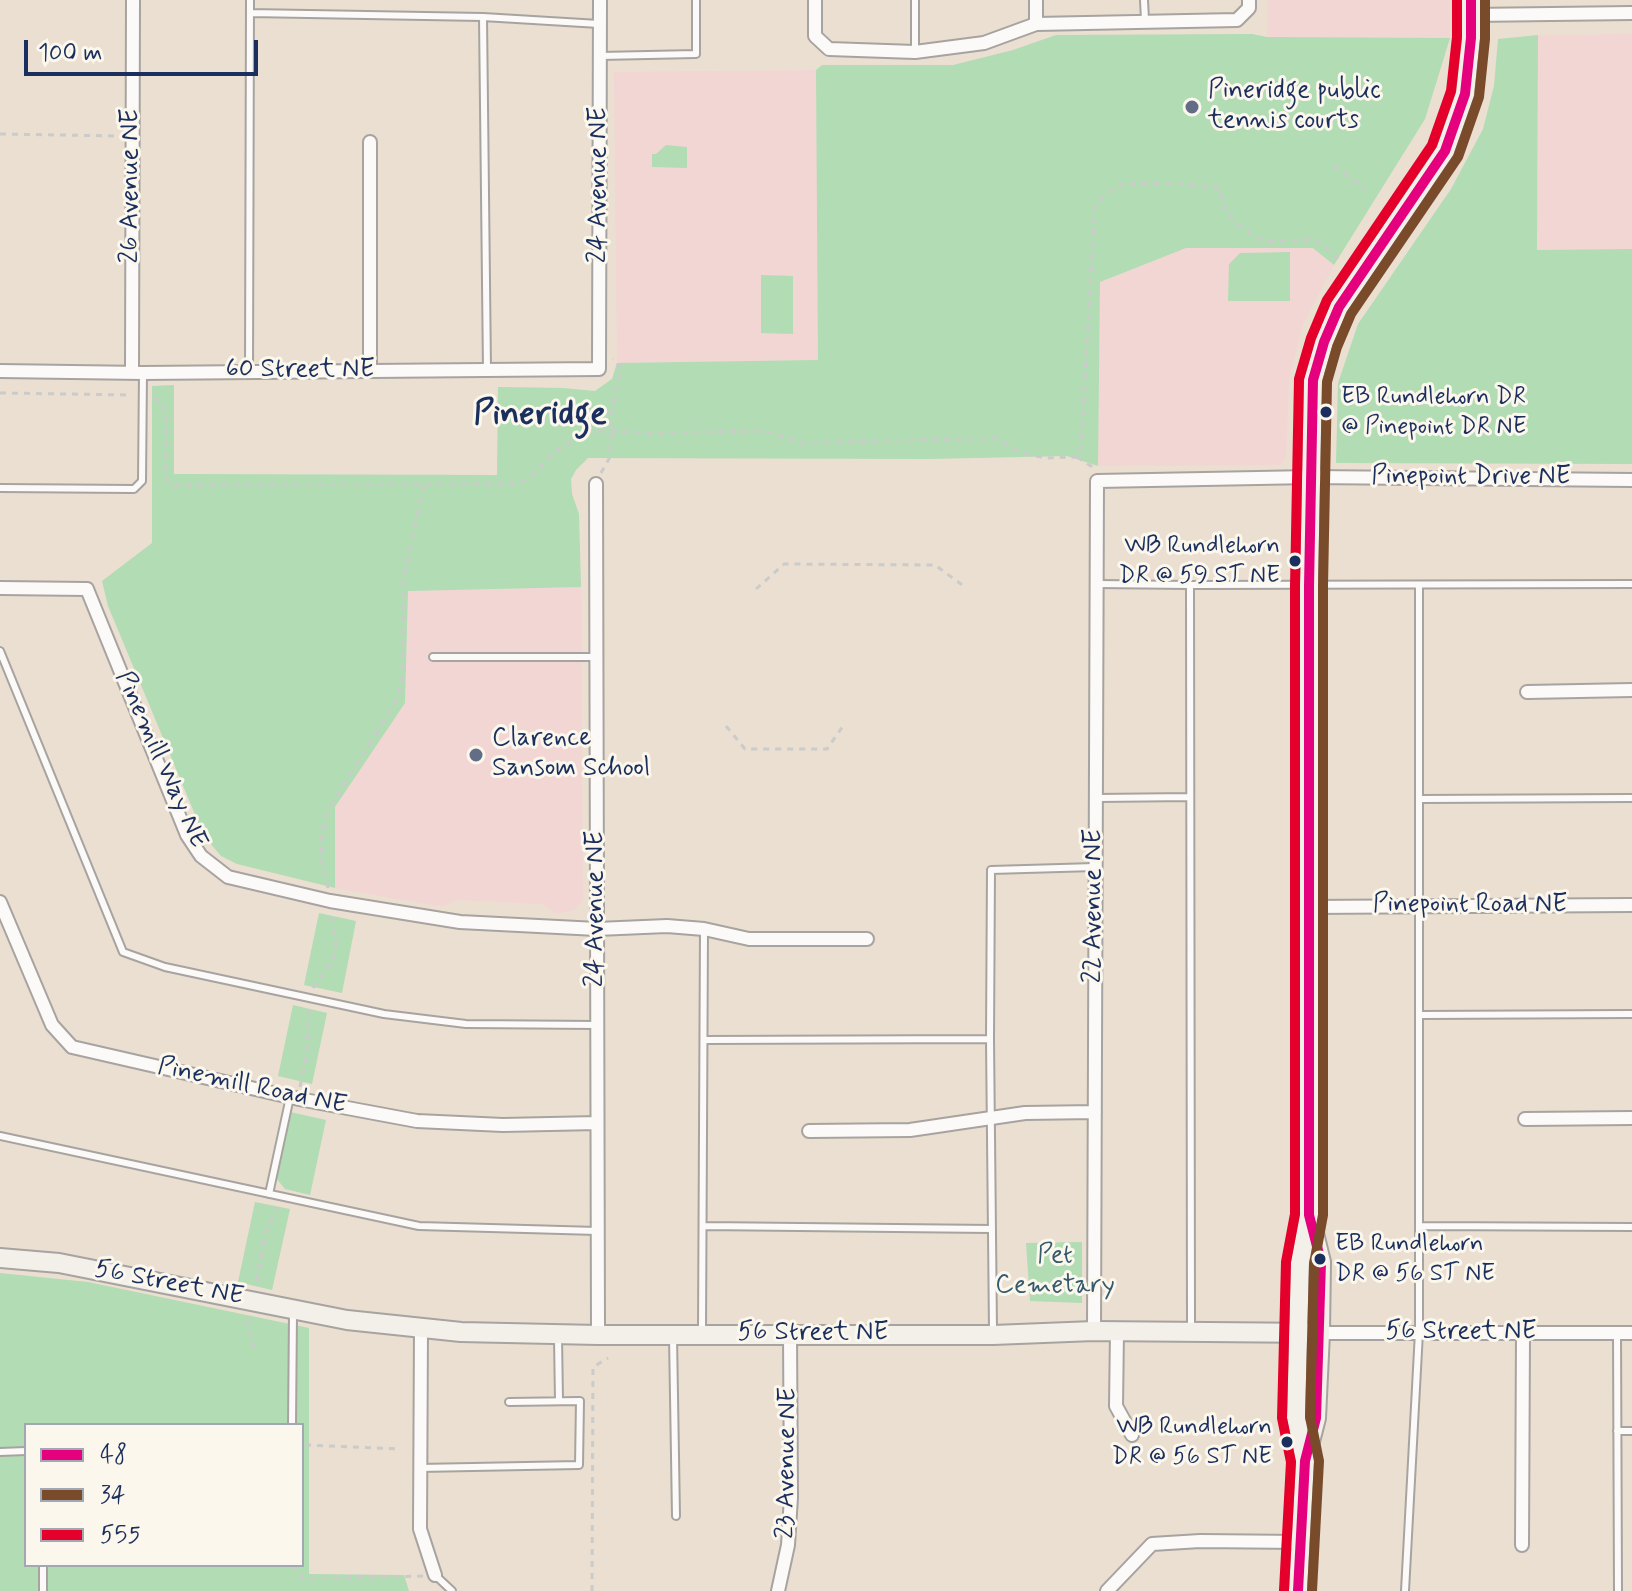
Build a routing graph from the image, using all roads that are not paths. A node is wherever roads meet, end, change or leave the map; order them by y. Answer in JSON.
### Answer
{"nodes":[{"id":1,"x":133,"y":0,"type":"edge"},
{"id":2,"x":250,"y":0,"type":"edge"},
{"id":3,"x":600,"y":0,"type":"edge"},
{"id":4,"x":696,"y":0,"type":"edge"},
{"id":5,"x":815,"y":0,"type":"edge"},
{"id":6,"x":915,"y":0,"type":"edge"},
{"id":7,"x":1036,"y":0,"type":"edge"},
{"id":8,"x":1144,"y":0,"type":"edge"},
{"id":9,"x":1249,"y":0,"type":"edge"},
{"id":10,"x":1587,"y":6,"type":"edge"},
{"id":11,"x":1471,"y":7,"type":"edge"},
{"id":12,"x":250,"y":13,"type":"junction"},
{"id":13,"x":1632,"y":13,"type":"edge"},
{"id":14,"x":483,"y":17,"type":"junction"},
{"id":15,"x":1145,"y":20,"type":"junction"},
{"id":16,"x":600,"y":24,"type":"junction"},
{"id":17,"x":1036,"y":24,"type":"junction"},
{"id":18,"x":915,"y":52,"type":"junction"},
{"id":19,"x":600,"y":56,"type":"junction"},
{"id":20,"x":370,"y":142,"type":"dead end"},
{"id":21,"x":599,"y":363,"type":"joint"},
{"id":22,"x":487,"y":370,"type":"junction"},
{"id":23,"x":0,"y":371,"type":"edge"},
{"id":24,"x":249,"y":371,"type":"junction"},
{"id":25,"x":370,"y":371,"type":"junction"},
{"id":26,"x":138,"y":372,"type":"junction"},
{"id":27,"x":1311,"y":477,"type":"junction"},
{"id":28,"x":1632,"y":480,"type":"edge"},
{"id":29,"x":1097,"y":481,"type":"joint"},
{"id":30,"x":596,"y":484,"type":"road end"},
{"id":31,"x":0,"y":488,"type":"edge"},
{"id":32,"x":1096,"y":584,"type":"junction"},
{"id":33,"x":1632,"y":584,"type":"edge"},
{"id":34,"x":1190,"y":585,"type":"junction"},
{"id":35,"x":1419,"y":585,"type":"junction"},
{"id":36,"x":1309,"y":586,"type":"junction"},
{"id":37,"x":0,"y":588,"type":"edge"},
{"id":38,"x":0,"y":651,"type":"edge"},
{"id":39,"x":433,"y":657,"type":"dead end"},
{"id":40,"x":596,"y":657,"type":"junction"},
{"id":41,"x":1632,"y":690,"type":"edge"},
{"id":42,"x":1527,"y":692,"type":"dead end"},
{"id":43,"x":1190,"y":797,"type":"junction"},
{"id":44,"x":1096,"y":798,"type":"junction"},
{"id":45,"x":1632,"y":798,"type":"edge"},
{"id":46,"x":1419,"y":799,"type":"junction"},
{"id":47,"x":1095,"y":867,"type":"junction"},
{"id":48,"x":0,"y":902,"type":"edge"},
{"id":49,"x":1632,"y":905,"type":"edge"},
{"id":50,"x":1419,"y":906,"type":"junction"},
{"id":51,"x":1308,"y":907,"type":"junction"},
{"id":52,"x":597,"y":929,"type":"junction"},
{"id":53,"x":704,"y":929,"type":"junction"},
{"id":54,"x":867,"y":939,"type":"dead end"},
{"id":55,"x":1632,"y":1014,"type":"edge"},
{"id":56,"x":1419,"y":1015,"type":"junction"},
{"id":57,"x":597,"y":1025,"type":"junction"},
{"id":58,"x":990,"y":1039,"type":"junction"},
{"id":59,"x":704,"y":1040,"type":"junction"},
{"id":60,"x":290,"y":1097,"type":"junction"},
{"id":61,"x":1095,"y":1112,"type":"junction"},
{"id":62,"x":1632,"y":1118,"type":"edge"},
{"id":63,"x":1525,"y":1119,"type":"dead end"},
{"id":64,"x":990,"y":1120,"type":"junction"},
{"id":65,"x":597,"y":1123,"type":"junction"},
{"id":66,"x":809,"y":1131,"type":"dead end"},
{"id":67,"x":0,"y":1136,"type":"edge"},
{"id":68,"x":269,"y":1194,"type":"junction"},
{"id":69,"x":1309,"y":1215,"type":"junction"},
{"id":70,"x":704,"y":1226,"type":"junction"},
{"id":71,"x":1419,"y":1226,"type":"junction"},
{"id":72,"x":1632,"y":1227,"type":"edge"},
{"id":73,"x":991,"y":1229,"type":"junction"},
{"id":74,"x":597,"y":1231,"type":"junction"},
{"id":75,"x":0,"y":1258,"type":"edge"},
{"id":76,"x":293,"y":1309,"type":"junction"},
{"id":77,"x":421,"y":1329,"type":"junction"},
{"id":78,"x":1094,"y":1331,"type":"junction"},
{"id":79,"x":1117,"y":1332,"type":"junction"},
{"id":80,"x":1190,"y":1332,"type":"junction"},
{"id":81,"x":1419,"y":1332,"type":"junction"},
{"id":82,"x":1300,"y":1333,"type":"junction"},
{"id":83,"x":1320,"y":1333,"type":"junction"},
{"id":84,"x":1617,"y":1333,"type":"junction"},
{"id":85,"x":1632,"y":1333,"type":"edge"},
{"id":86,"x":673,"y":1334,"type":"junction"},
{"id":87,"x":702,"y":1334,"type":"junction"},
{"id":88,"x":790,"y":1334,"type":"junction"},
{"id":89,"x":1523,"y":1334,"type":"junction"},
{"id":90,"x":558,"y":1335,"type":"junction"},
{"id":91,"x":598,"y":1335,"type":"junction"},
{"id":92,"x":993,"y":1335,"type":"junction"},
{"id":93,"x":559,"y":1401,"type":"junction"},
{"id":94,"x":509,"y":1402,"type":"dead end"},
{"id":95,"x":292,"y":1423,"type":"edge"},
{"id":96,"x":1617,"y":1431,"type":"junction"},
{"id":97,"x":1632,"y":1431,"type":"edge"},
{"id":98,"x":1132,"y":1435,"type":"dead end"},
{"id":99,"x":24,"y":1451,"type":"edge"},
{"id":100,"x":0,"y":1452,"type":"edge"},
{"id":101,"x":1305,"y":1461,"type":"junction"},
{"id":102,"x":419,"y":1468,"type":"junction"},
{"id":103,"x":676,"y":1516,"type":"dead end"},
{"id":104,"x":1300,"y":1542,"type":"junction"},
{"id":105,"x":1522,"y":1545,"type":"dead end"},
{"id":106,"x":43,"y":1567,"type":"edge"},
{"id":107,"x":435,"y":1575,"type":"joint"},
{"id":108,"x":43,"y":1591,"type":"edge"},
{"id":109,"x":452,"y":1591,"type":"edge"},
{"id":110,"x":778,"y":1591,"type":"edge"},
{"id":111,"x":1107,"y":1591,"type":"edge"},
{"id":112,"x":1298,"y":1591,"type":"edge"},
{"id":113,"x":1405,"y":1591,"type":"edge"},
{"id":114,"x":1618,"y":1591,"type":"edge"}],
"edges":[{"from":1,"to":26,"type":"street","name":"26 Avenue NE"},
{"from":2,"to":12,"type":"lane"},
{"from":3,"to":16,"type":"street","name":"24 Avenue NE"},
{"from":4,"to":19,"type":"lane"},
{"from":5,"to":18,"type":"street"},
{"from":6,"to":18,"type":"lane"},
{"from":7,"to":17,"type":"street"},
{"from":8,"to":15,"type":"lane"},
{"from":9,"to":15,"type":"street"},
{"from":10,"to":11,"type":"street"},
{"from":10,"to":13,"type":"street"},
{"from":11,"to":27,"type":"street"},
{"from":12,"to":14,"type":"lane"},
{"from":12,"to":24,"type":"lane"},
{"from":14,"to":16,"type":"lane"},
{"from":14,"to":22,"type":"lane"},
{"from":15,"to":17,"type":"street"},
{"from":16,"to":19,"type":"street","name":"24 Avenue NE"},
{"from":17,"to":18,"type":"street"},
{"from":19,"to":21,"type":"street","name":"24 Avenue NE"},
{"from":20,"to":25,"type":"street"},
{"from":21,"to":22,"type":"street","name":"60 Street NE"},
{"from":22,"to":25,"type":"street","name":"60 Street NE"},
{"from":23,"to":26,"type":"street","name":"60 Street NE"},
{"from":24,"to":25,"type":"street","name":"60 Street NE"},
{"from":24,"to":26,"type":"street","name":"60 Street NE"},
{"from":26,"to":31,"type":"lane"},
{"from":27,"to":28,"type":"street","name":"Pinepoint Drive NE"},
{"from":27,"to":29,"type":"street","name":"Pinepoint Drive NE"},
{"from":27,"to":36,"type":"street"},
{"from":29,"to":32,"type":"street","name":"22 Avenue NE"},
{"from":30,"to":40,"type":"street","name":"24 Avenue NE"},
{"from":32,"to":34,"type":"lane"},
{"from":32,"to":44,"type":"street","name":"22 Avenue NE"},
{"from":33,"to":35,"type":"lane"},
{"from":34,"to":36,"type":"lane"},
{"from":34,"to":43,"type":"lane"},
{"from":35,"to":36,"type":"lane"},
{"from":35,"to":46,"type":"lane"},
{"from":36,"to":51,"type":"street"},
{"from":37,"to":52,"type":"street","name":"Pinemill Way NE"},
{"from":38,"to":57,"type":"lane"},
{"from":39,"to":40,"type":"lane"},
{"from":40,"to":52,"type":"street","name":"24 Avenue NE"},
{"from":41,"to":42,"type":"street"},
{"from":43,"to":44,"type":"lane"},
{"from":43,"to":80,"type":"lane"},
{"from":44,"to":47,"type":"street","name":"22 Avenue NE"},
{"from":45,"to":46,"type":"lane"},
{"from":46,"to":50,"type":"lane"},
{"from":47,"to":58,"type":"lane"},
{"from":47,"to":61,"type":"street","name":"22 Avenue NE"},
{"from":48,"to":60,"type":"street","name":"Pinemill Road NE"},
{"from":49,"to":50,"type":"street","name":"Pinepoint Road NE"},
{"from":50,"to":51,"type":"street","name":"Pinepoint Road NE"},
{"from":50,"to":56,"type":"lane"},
{"from":51,"to":69,"type":"street"},
{"from":52,"to":53,"type":"street"},
{"from":52,"to":57,"type":"street","name":"24 Avenue NE"},
{"from":53,"to":54,"type":"street"},
{"from":53,"to":59,"type":"lane"},
{"from":55,"to":56,"type":"lane"},
{"from":56,"to":71,"type":"lane"},
{"from":57,"to":65,"type":"street","name":"24 Avenue NE"},
{"from":58,"to":59,"type":"lane"},
{"from":58,"to":64,"type":"lane"},
{"from":59,"to":70,"type":"lane"},
{"from":60,"to":65,"type":"street","name":"Pinemill Road NE"},
{"from":60,"to":68,"type":"lane"},
{"from":61,"to":64,"type":"street"},
{"from":61,"to":78,"type":"street","name":"22 Avenue NE"},
{"from":62,"to":63,"type":"street"},
{"from":64,"to":66,"type":"street"},
{"from":64,"to":73,"type":"lane"},
{"from":65,"to":74,"type":"street","name":"24 Avenue NE"},
{"from":67,"to":68,"type":"lane"},
{"from":68,"to":74,"type":"lane"},
{"from":69,"to":82,"type":"street"},
{"from":69,"to":83,"type":"street"},
{"from":70,"to":73,"type":"lane"},
{"from":70,"to":87,"type":"lane"},
{"from":71,"to":72,"type":"lane"},
{"from":71,"to":81,"type":"lane"},
{"from":73,"to":92,"type":"lane"},
{"from":74,"to":91,"type":"street","name":"24 Avenue NE"},
{"from":75,"to":76,"type":"street","name":"56 Street NE"},
{"from":76,"to":77,"type":"street","name":"56 Street NE"},
{"from":76,"to":95,"type":"lane"},
{"from":77,"to":90,"type":"street","name":"56 Street NE"},
{"from":77,"to":102,"type":"street"},
{"from":78,"to":79,"type":"street","name":"56 Street NE"},
{"from":78,"to":92,"type":"street","name":"56 Street NE"},
{"from":79,"to":80,"type":"street","name":"56 Street NE"},
{"from":79,"to":98,"type":"street"},
{"from":80,"to":82,"type":"street","name":"56 Street NE"},
{"from":81,"to":83,"type":"street","name":"56 Street NE"},
{"from":81,"to":89,"type":"street","name":"56 Street NE"},
{"from":81,"to":113,"type":"lane"},
{"from":82,"to":83,"type":"street","name":"56 Street NE"},
{"from":82,"to":101,"type":"street"},
{"from":83,"to":101,"type":"street"},
{"from":84,"to":85,"type":"street","name":"56 Street NE"},
{"from":84,"to":89,"type":"street","name":"56 Street NE"},
{"from":84,"to":96,"type":"lane"},
{"from":86,"to":87,"type":"street","name":"56 Street NE"},
{"from":86,"to":91,"type":"street","name":"56 Street NE"},
{"from":86,"to":103,"type":"lane"},
{"from":87,"to":88,"type":"street","name":"56 Street NE"},
{"from":88,"to":92,"type":"street","name":"56 Street NE"},
{"from":88,"to":110,"type":"street","name":"23 Avenue NE"},
{"from":89,"to":105,"type":"street"},
{"from":90,"to":91,"type":"street","name":"56 Street NE"},
{"from":90,"to":93,"type":"lane"},
{"from":93,"to":94,"type":"lane"},
{"from":93,"to":102,"type":"lane"},
{"from":96,"to":97,"type":"lane"},
{"from":96,"to":114,"type":"lane"},
{"from":99,"to":100,"type":"lane"},
{"from":101,"to":104,"type":"street"},
{"from":102,"to":107,"type":"street"},
{"from":104,"to":111,"type":"street"},
{"from":104,"to":112,"type":"street"},
{"from":106,"to":108,"type":"lane"},
{"from":107,"to":109,"type":"lane"}]}
